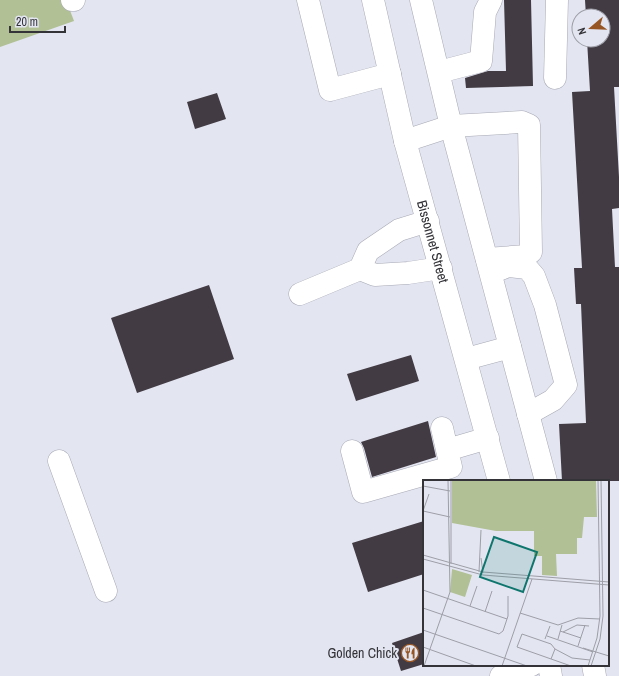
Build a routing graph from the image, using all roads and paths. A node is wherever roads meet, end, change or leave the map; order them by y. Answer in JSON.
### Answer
{"nodes":[{"id":1,"x":308,"y":0,"type":"edge"},
{"id":2,"x":374,"y":0,"type":"edge"},
{"id":3,"x":422,"y":0,"type":"edge"},
{"id":4,"x":491,"y":0,"type":"edge"},
{"id":5,"x":556,"y":0,"type":"edge"},
{"id":6,"x":439,"y":72,"type":"junction"},
{"id":7,"x":390,"y":74,"type":"junction"},
{"id":8,"x":556,"y":78,"type":"dead end"},
{"id":9,"x":451,"y":126,"type":"junction"},
{"id":10,"x":405,"y":141,"type":"junction"},
{"id":11,"x":428,"y":221,"type":"junction"},
{"id":12,"x":489,"y":266,"type":"junction"},
{"id":13,"x":441,"y":268,"type":"junction"},
{"id":14,"x":360,"y":269,"type":"junction"},
{"id":15,"x":300,"y":294,"type":"dead end"},
{"id":16,"x":510,"y":347,"type":"junction"},
{"id":17,"x":466,"y":359,"type":"junction"},
{"id":18,"x":528,"y":414,"type":"junction"},
{"id":19,"x":442,"y":428,"type":"dead end"},
{"id":20,"x":488,"y":438,"type":"junction"},
{"id":21,"x":447,"y":450,"type":"junction"},
{"id":22,"x":352,"y":451,"type":"dead end"},
{"id":23,"x":59,"y":461,"type":"dead end"},
{"id":24,"x":500,"y":480,"type":"edge"},
{"id":25,"x":546,"y":480,"type":"edge"},
{"id":26,"x":106,"y":591,"type":"dead end"},
{"id":27,"x":529,"y":666,"type":"edge"},
{"id":28,"x":549,"y":666,"type":"edge"},
{"id":29,"x":593,"y":666,"type":"edge"},
{"id":30,"x":501,"y":676,"type":"edge"},
{"id":31,"x":551,"y":676,"type":"edge"},
{"id":32,"x":595,"y":676,"type":"edge"}],
"edges":[{"from":1,"to":7,"type":"main road"},
{"from":2,"to":7,"type":"main road","name":"Bissonnet Street"},
{"from":3,"to":6,"type":"main road"},
{"from":4,"to":6,"type":"main road"},
{"from":5,"to":8,"type":"main road"},
{"from":6,"to":9,"type":"main road"},
{"from":7,"to":10,"type":"main road","name":"Bissonnet Street"},
{"from":9,"to":10,"type":"main road"},
{"from":9,"to":12,"type":"main road"},
{"from":9,"to":12,"type":"main road"},
{"from":10,"to":11,"type":"main road","name":"Bissonnet Street"},
{"from":11,"to":13,"type":"main road","name":"Bissonnet Street"},
{"from":11,"to":14,"type":"main road"},
{"from":12,"to":16,"type":"main road"},
{"from":12,"to":18,"type":"main road"},
{"from":13,"to":14,"type":"main road"},
{"from":13,"to":17,"type":"main road","name":"Bissonnet Street"},
{"from":14,"to":15,"type":"main road"},
{"from":16,"to":17,"type":"main road"},
{"from":16,"to":18,"type":"main road"},
{"from":17,"to":20,"type":"main road","name":"Bissonnet Street"},
{"from":18,"to":25,"type":"main road"},
{"from":19,"to":21,"type":"main road"},
{"from":20,"to":21,"type":"main road"},
{"from":20,"to":24,"type":"main road","name":"Bissonnet Street"},
{"from":21,"to":22,"type":"main road"},
{"from":23,"to":26,"type":"main road"},
{"from":27,"to":30,"type":"main road"},
{"from":28,"to":31,"type":"main road"},
{"from":29,"to":32,"type":"main road"}]}
